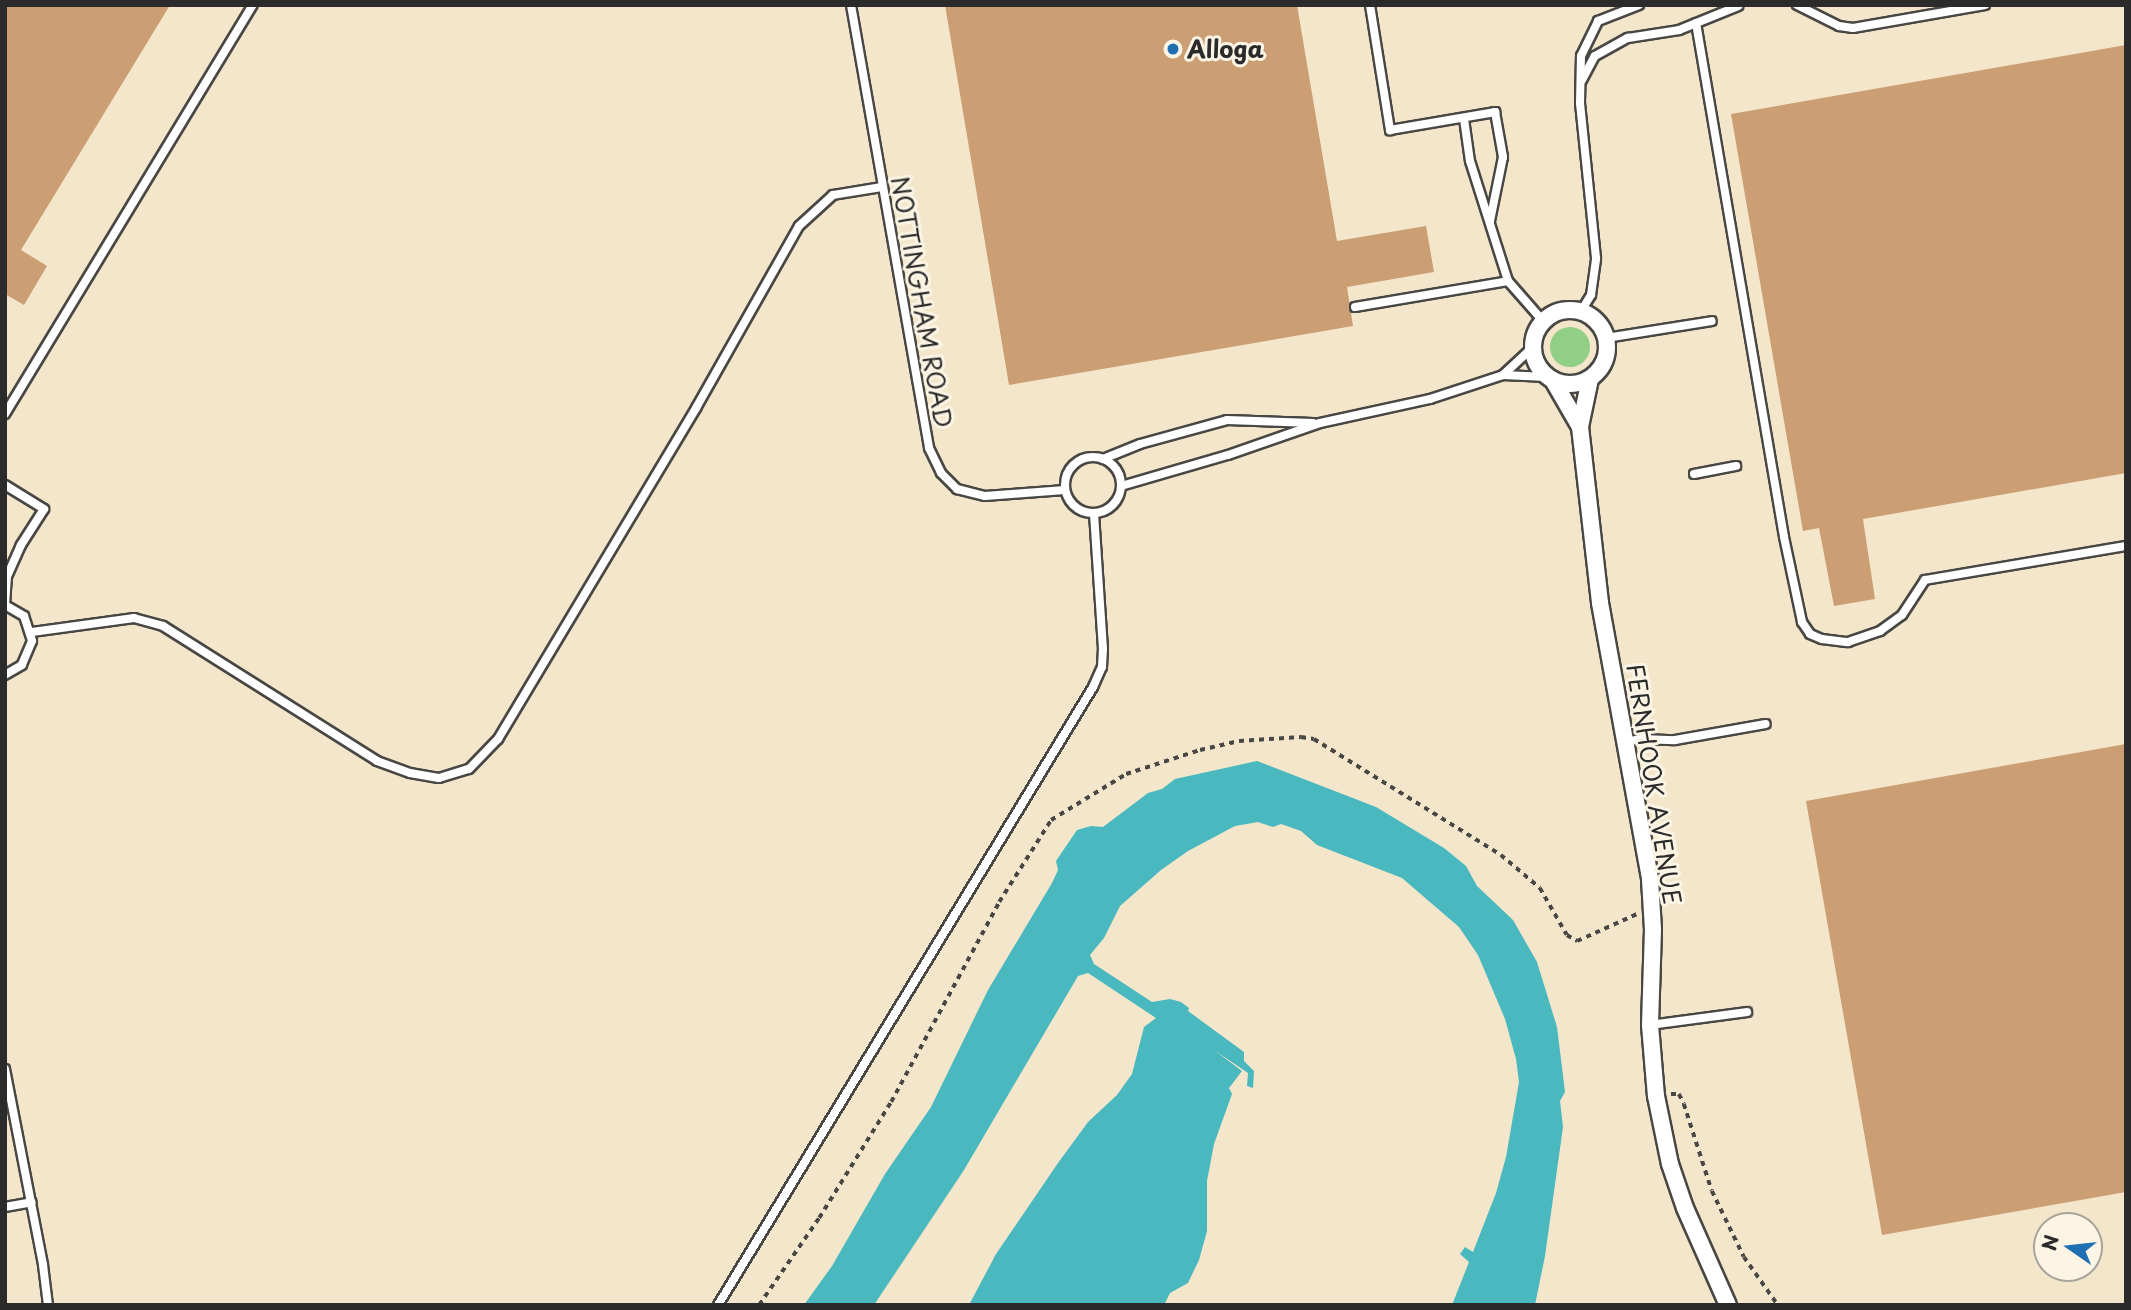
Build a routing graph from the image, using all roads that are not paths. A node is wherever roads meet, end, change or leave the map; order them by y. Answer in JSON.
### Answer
{"nodes":[{"id":1,"x":253,"y":5,"type":"edge"},
{"id":2,"x":851,"y":5,"type":"edge"},
{"id":3,"x":1370,"y":5,"type":"edge"},
{"id":4,"x":1639,"y":5,"type":"edge"},
{"id":5,"x":1732,"y":5,"type":"edge"},
{"id":6,"x":1748,"y":5,"type":"edge"},
{"id":7,"x":1797,"y":5,"type":"edge"},
{"id":8,"x":1985,"y":5,"type":"edge"},
{"id":9,"x":1738,"y":6,"type":"edge"},
{"id":10,"x":1696,"y":23,"type":"junction"},
{"id":11,"x":1580,"y":82,"type":"junction"},
{"id":12,"x":1464,"y":119,"type":"junction"},
{"id":13,"x":882,"y":187,"type":"junction"},
{"id":14,"x":1490,"y":221,"type":"junction"},
{"id":15,"x":1508,"y":281,"type":"junction"},
{"id":16,"x":1355,"y":307,"type":"dead end"},
{"id":17,"x":1581,"y":311,"type":"junction"},
{"id":18,"x":1543,"y":321,"type":"junction"},
{"id":19,"x":1712,"y":321,"type":"dead end"},
{"id":20,"x":1606,"y":338,"type":"junction"},
{"id":21,"x":1532,"y":348,"type":"junction"},
{"id":22,"x":1503,"y":375,"type":"junction"},
{"id":23,"x":1590,"y":379,"type":"junction"},
{"id":24,"x":1550,"y":380,"type":"junction"},
{"id":25,"x":5,"y":414,"type":"edge"},
{"id":26,"x":1320,"y":423,"type":"junction"},
{"id":27,"x":1580,"y":427,"type":"junction"},
{"id":28,"x":1103,"y":459,"type":"junction"},
{"id":29,"x":1736,"y":467,"type":"dead end"},
{"id":30,"x":1694,"y":474,"type":"dead end"},
{"id":31,"x":5,"y":485,"type":"edge"},
{"id":32,"x":1121,"y":486,"type":"junction"},
{"id":33,"x":1065,"y":490,"type":"junction"},
{"id":34,"x":1094,"y":513,"type":"junction"},
{"id":35,"x":2126,"y":546,"type":"edge"},
{"id":36,"x":5,"y":603,"type":"edge"},
{"id":37,"x":32,"y":632,"type":"junction"},
{"id":38,"x":5,"y":674,"type":"edge"},
{"id":39,"x":1766,"y":724,"type":"dead end"},
{"id":40,"x":1626,"y":742,"type":"junction"},
{"id":41,"x":1747,"y":1012,"type":"dead end"},
{"id":42,"x":1650,"y":1025,"type":"junction"},
{"id":43,"x":5,"y":1069,"type":"edge"},
{"id":44,"x":32,"y":1202,"type":"junction"},
{"id":45,"x":5,"y":1207,"type":"edge"},
{"id":46,"x":48,"y":1305,"type":"edge"},
{"id":47,"x":718,"y":1305,"type":"edge"},
{"id":48,"x":1728,"y":1305,"type":"edge"}],
"edges":[{"from":1,"to":25,"type":"lane"},
{"from":2,"to":13,"type":"lane","name":"NOTTINGHAM ROAD"},
{"from":3,"to":12,"type":"lane"},
{"from":4,"to":11,"type":"lane"},
{"from":5,"to":9,"type":"lane"},
{"from":6,"to":9,"type":"lane"},
{"from":7,"to":8,"type":"lane"},
{"from":9,"to":10,"type":"lane"},
{"from":10,"to":11,"type":"lane"},
{"from":10,"to":35,"type":"lane"},
{"from":11,"to":17,"type":"lane"},
{"from":12,"to":14,"type":"lane"},
{"from":12,"to":14,"type":"lane"},
{"from":13,"to":33,"type":"lane","name":"NOTTINGHAM ROAD"},
{"from":13,"to":37,"type":"lane"},
{"from":14,"to":15,"type":"lane"},
{"from":15,"to":16,"type":"lane"},
{"from":15,"to":18,"type":"lane"},
{"from":17,"to":18,"type":"street"},
{"from":17,"to":20,"type":"street"},
{"from":18,"to":21,"type":"street"},
{"from":19,"to":20,"type":"lane"},
{"from":20,"to":23,"type":"street"},
{"from":21,"to":22,"type":"lane"},
{"from":21,"to":24,"type":"street"},
{"from":22,"to":24,"type":"lane"},
{"from":22,"to":26,"type":"lane"},
{"from":23,"to":24,"type":"street"},
{"from":23,"to":27,"type":"street","name":"FERNHOOK AVENUE"},
{"from":24,"to":27,"type":"street","name":"FERNHOOK AVENUE"},
{"from":26,"to":28,"type":"lane"},
{"from":26,"to":32,"type":"lane"},
{"from":27,"to":40,"type":"street","name":"FERNHOOK AVENUE"},
{"from":28,"to":32,"type":"lane"},
{"from":28,"to":33,"type":"lane"},
{"from":29,"to":30,"type":"lane"},
{"from":31,"to":36,"type":"lane"},
{"from":32,"to":34,"type":"lane"},
{"from":33,"to":34,"type":"lane"},
{"from":34,"to":47,"type":"lane"},
{"from":36,"to":37,"type":"lane"},
{"from":37,"to":38,"type":"lane"},
{"from":39,"to":40,"type":"lane"},
{"from":40,"to":42,"type":"street","name":"FERNHOOK AVENUE"},
{"from":41,"to":42,"type":"lane"},
{"from":42,"to":48,"type":"street","name":"FERNHOOK AVENUE"},
{"from":43,"to":44,"type":"lane"},
{"from":44,"to":45,"type":"lane"},
{"from":44,"to":46,"type":"lane"}]}
